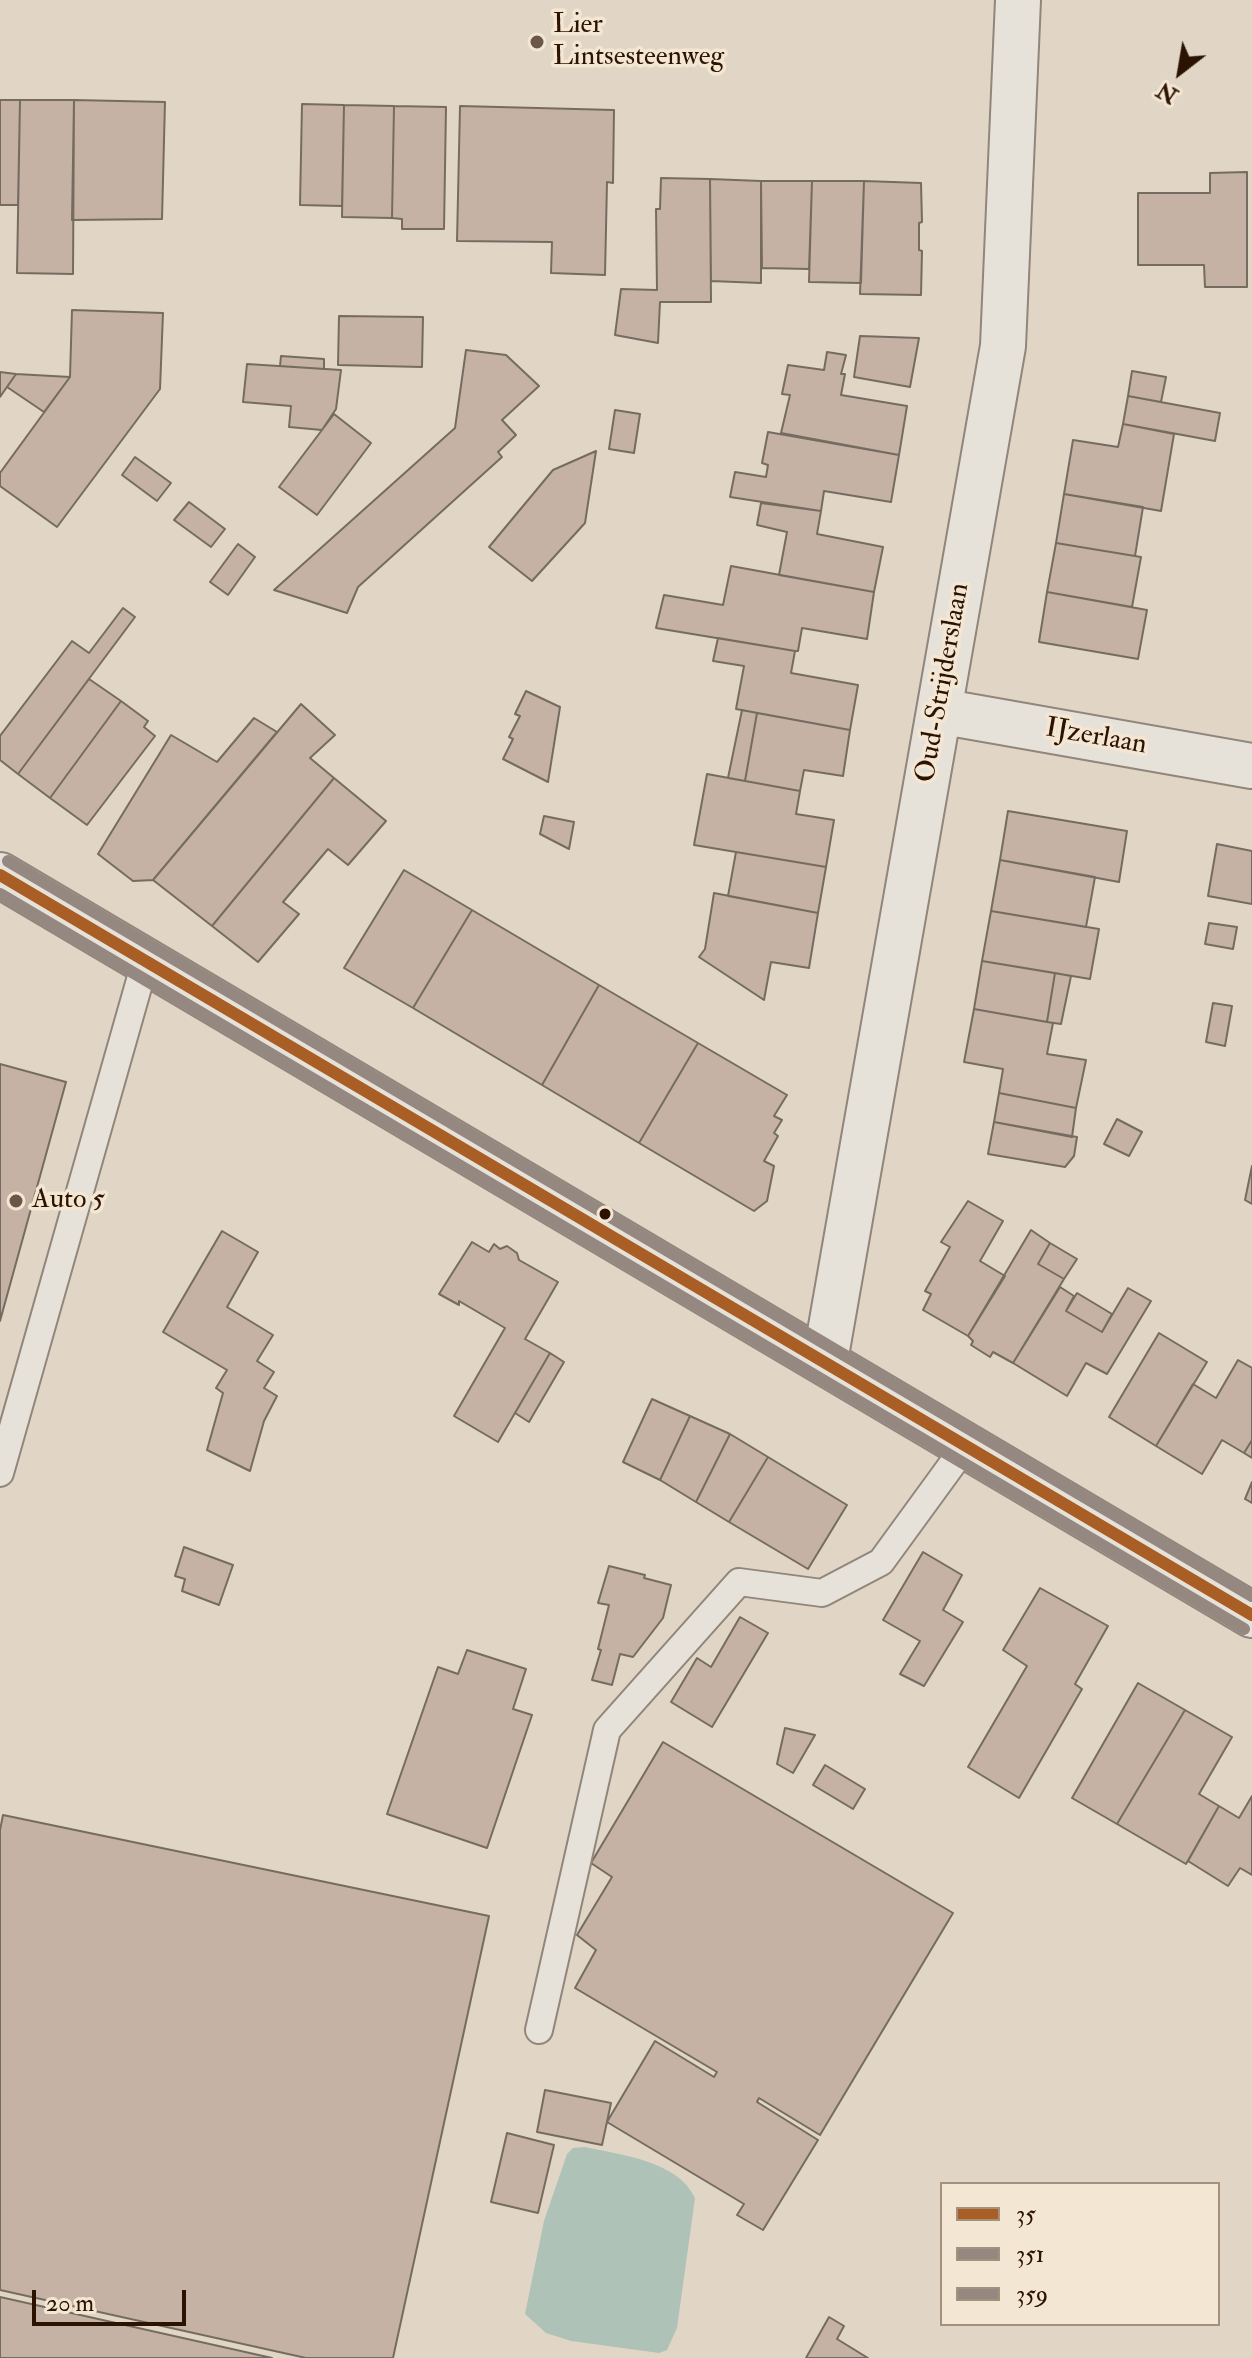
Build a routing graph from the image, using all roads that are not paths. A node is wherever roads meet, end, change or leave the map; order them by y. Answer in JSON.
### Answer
{"nodes":[{"id":1,"x":1018,"y":0,"type":"edge"},
{"id":2,"x":939,"y":711,"type":"junction"},
{"id":3,"x":1252,"y":766,"type":"edge"},
{"id":4,"x":0,"y":875,"type":"edge"},
{"id":5,"x":146,"y":959,"type":"junction"},
{"id":6,"x":825,"y":1361,"type":"junction"},
{"id":7,"x":967,"y":1444,"type":"junction"},
{"id":8,"x":0,"y":1473,"type":"edge"},
{"id":9,"x":1252,"y":1615,"type":"edge"},
{"id":10,"x":539,"y":2030,"type":"dead end"}],
"edges":[{"from":1,"to":2,"type":"street","name":"Oud-Strijderslaan"},
{"from":2,"to":3,"type":"street","name":"IJzerlaan"},
{"from":2,"to":6,"type":"street","name":"Oud-Strijderslaan"},
{"from":4,"to":5,"type":"street"},
{"from":5,"to":6,"type":"street"},
{"from":5,"to":8,"type":"lane"},
{"from":6,"to":7,"type":"street"},
{"from":7,"to":9,"type":"street"},
{"from":7,"to":10,"type":"lane"}]}
